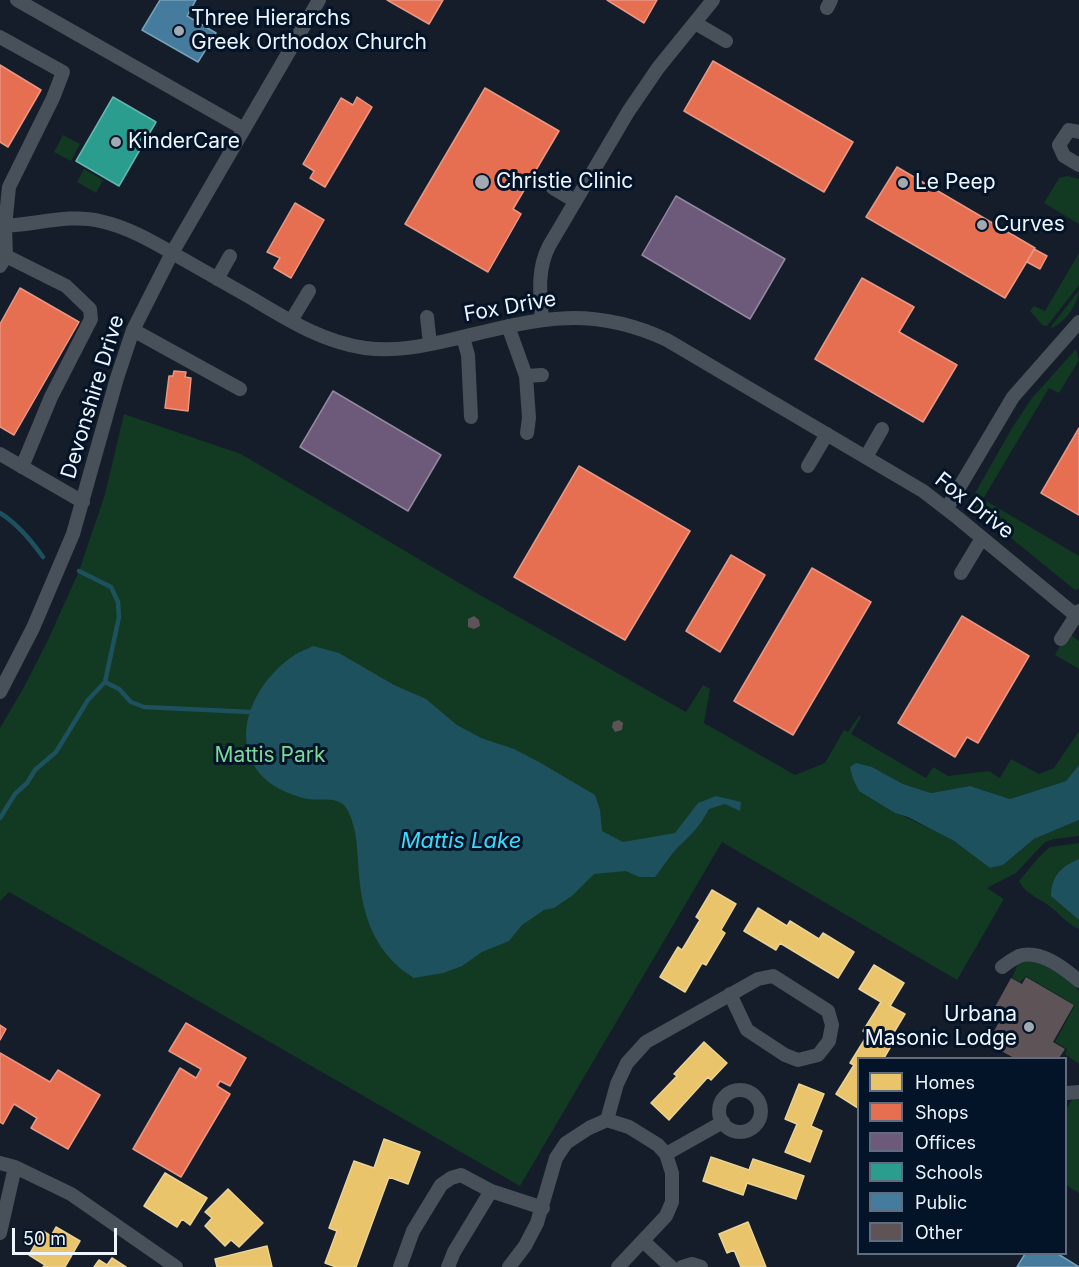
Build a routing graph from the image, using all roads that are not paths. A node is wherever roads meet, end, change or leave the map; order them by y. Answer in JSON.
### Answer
{"nodes":[{"id":1,"x":16,"y":0,"type":"edge"},
{"id":2,"x":319,"y":0,"type":"edge"},
{"id":3,"x":713,"y":0,"type":"edge"},
{"id":4,"x":695,"y":22,"type":"junction"},
{"id":5,"x":0,"y":37,"type":"edge"},
{"id":6,"x":726,"y":41,"type":"dead end"},
{"id":7,"x":244,"y":129,"type":"junction"},
{"id":8,"x":1079,"y":132,"type":"edge"},
{"id":9,"x":1079,"y":165,"type":"edge"},
{"id":10,"x":4,"y":184,"type":"edge"},
{"id":11,"x":553,"y":188,"type":"dead end"},
{"id":12,"x":575,"y":201,"type":"junction"},
{"id":13,"x":2,"y":226,"type":"edge"},
{"id":14,"x":172,"y":253,"type":"junction"},
{"id":15,"x":230,"y":256,"type":"dead end"},
{"id":16,"x":3,"y":261,"type":"edge"},
{"id":17,"x":217,"y":279,"type":"junction"},
{"id":18,"x":309,"y":291,"type":"dead end"},
{"id":19,"x":427,"y":317,"type":"dead end"},
{"id":20,"x":542,"y":319,"type":"junction"},
{"id":21,"x":291,"y":321,"type":"junction"},
{"id":22,"x":508,"y":326,"type":"junction"},
{"id":23,"x":133,"y":330,"type":"junction"},
{"id":24,"x":1077,"y":331,"type":"edge"},
{"id":25,"x":463,"y":337,"type":"junction"},
{"id":26,"x":430,"y":344,"type":"junction"},
{"id":27,"x":542,"y":375,"type":"dead end"},
{"id":28,"x":526,"y":376,"type":"junction"},
{"id":29,"x":240,"y":389,"type":"dead end"},
{"id":30,"x":471,"y":417,"type":"dead end"},
{"id":31,"x":882,"y":429,"type":"dead end"},
{"id":32,"x":527,"y":433,"type":"dead end"},
{"id":33,"x":827,"y":434,"type":"junction"},
{"id":34,"x":0,"y":454,"type":"edge"},
{"id":35,"x":866,"y":457,"type":"junction"},
{"id":36,"x":808,"y":466,"type":"dead end"},
{"id":37,"x":22,"y":467,"type":"junction"},
{"id":38,"x":83,"y":502,"type":"junction"},
{"id":39,"x":946,"y":508,"type":"junction"},
{"id":40,"x":982,"y":538,"type":"junction"},
{"id":41,"x":962,"y":573,"type":"dead end"},
{"id":42,"x":1078,"y":615,"type":"edge"},
{"id":43,"x":1061,"y":639,"type":"dead end"},
{"id":44,"x":0,"y":692,"type":"edge"},
{"id":45,"x":1002,"y":967,"type":"dead end"},
{"id":46,"x":1079,"y":981,"type":"edge"},
{"id":47,"x":730,"y":994,"type":"junction"},
{"id":48,"x":607,"y":1120,"type":"junction"},
{"id":49,"x":723,"y":1122,"type":"dead end"},
{"id":50,"x":666,"y":1154,"type":"junction"},
{"id":51,"x":0,"y":1163,"type":"edge"},
{"id":52,"x":15,"y":1167,"type":"junction"},
{"id":53,"x":491,"y":1191,"type":"junction"},
{"id":54,"x":543,"y":1208,"type":"junction"},
{"id":55,"x":0,"y":1233,"type":"edge"},
{"id":56,"x":644,"y":1241,"type":"junction"},
{"id":57,"x":176,"y":1267,"type":"edge"},
{"id":58,"x":400,"y":1267,"type":"edge"},
{"id":59,"x":448,"y":1267,"type":"edge"},
{"id":60,"x":509,"y":1267,"type":"edge"},
{"id":61,"x":618,"y":1267,"type":"edge"},
{"id":62,"x":671,"y":1267,"type":"edge"},
{"id":63,"x":682,"y":1267,"type":"edge"},
{"id":64,"x":701,"y":1267,"type":"edge"}],
"edges":[{"from":1,"to":7,"type":"street"},
{"from":2,"to":7,"type":"street","name":"Devonshire Drive"},
{"from":3,"to":4,"type":"street"},
{"from":4,"to":6,"type":"street"},
{"from":4,"to":12,"type":"street"},
{"from":5,"to":10,"type":"street"},
{"from":7,"to":14,"type":"street","name":"Devonshire Drive"},
{"from":8,"to":9,"type":"street"},
{"from":10,"to":13,"type":"street"},
{"from":11,"to":12,"type":"street"},
{"from":12,"to":20,"type":"street"},
{"from":13,"to":14,"type":"street","name":"Fox Drive"},
{"from":13,"to":16,"type":"street"},
{"from":14,"to":17,"type":"street","name":"Fox Drive"},
{"from":14,"to":23,"type":"street","name":"Devonshire Drive"},
{"from":15,"to":17,"type":"street"},
{"from":16,"to":37,"type":"street"},
{"from":17,"to":21,"type":"street","name":"Fox Drive"},
{"from":18,"to":21,"type":"street"},
{"from":19,"to":26,"type":"street"},
{"from":20,"to":22,"type":"street","name":"Fox Drive"},
{"from":20,"to":33,"type":"street","name":"Fox Drive"},
{"from":21,"to":26,"type":"street","name":"Fox Drive"},
{"from":22,"to":25,"type":"street","name":"Fox Drive"},
{"from":22,"to":28,"type":"street"},
{"from":23,"to":29,"type":"street"},
{"from":23,"to":38,"type":"street","name":"Devonshire Drive"},
{"from":24,"to":39,"type":"street"},
{"from":25,"to":26,"type":"street","name":"Fox Drive"},
{"from":25,"to":30,"type":"street"},
{"from":27,"to":28,"type":"street"},
{"from":28,"to":32,"type":"street"},
{"from":31,"to":35,"type":"street"},
{"from":33,"to":35,"type":"street","name":"Fox Drive"},
{"from":33,"to":36,"type":"street"},
{"from":34,"to":37,"type":"street"},
{"from":35,"to":39,"type":"street","name":"Fox Drive"},
{"from":37,"to":38,"type":"street"},
{"from":38,"to":44,"type":"street","name":"Devonshire Drive"},
{"from":39,"to":40,"type":"street","name":"Fox Drive"},
{"from":40,"to":41,"type":"street"},
{"from":40,"to":42,"type":"street","name":"Fox Drive"},
{"from":42,"to":43,"type":"street"},
{"from":45,"to":46,"type":"street"},
{"from":47,"to":47,"type":"street"},
{"from":47,"to":48,"type":"street"},
{"from":48,"to":50,"type":"street"},
{"from":48,"to":54,"type":"street"},
{"from":49,"to":50,"type":"street"},
{"from":50,"to":56,"type":"street"},
{"from":51,"to":52,"type":"street"},
{"from":52,"to":55,"type":"street"},
{"from":52,"to":57,"type":"street"},
{"from":53,"to":54,"type":"street"},
{"from":53,"to":58,"type":"street"},
{"from":53,"to":59,"type":"street"},
{"from":54,"to":60,"type":"street"},
{"from":56,"to":61,"type":"street"},
{"from":56,"to":62,"type":"street"},
{"from":63,"to":64,"type":"street"}]}
